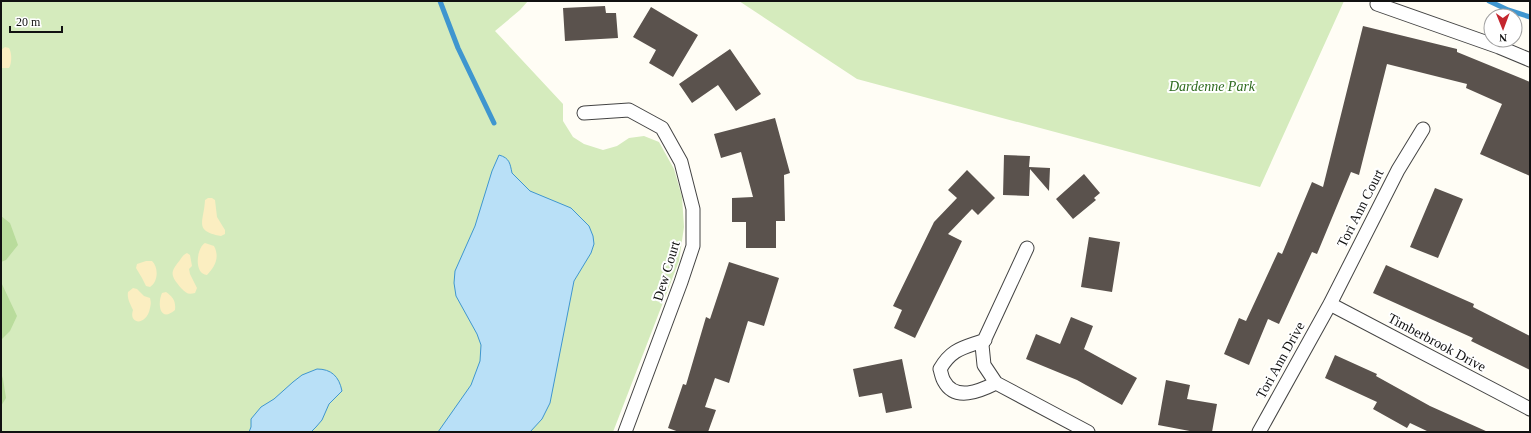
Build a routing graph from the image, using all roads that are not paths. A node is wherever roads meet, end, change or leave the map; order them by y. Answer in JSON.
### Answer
{"nodes":[{"id":1,"x":1377,"y":4,"type":"dead end"},
{"id":2,"x":1530,"y":60,"type":"edge"},
{"id":3,"x":584,"y":113,"type":"dead end"},
{"id":4,"x":1423,"y":129,"type":"dead end"},
{"id":5,"x":1027,"y":248,"type":"dead end"},
{"id":6,"x":1330,"y":304,"type":"junction"},
{"id":7,"x":985,"y":340,"type":"junction"},
{"id":8,"x":996,"y":383,"type":"junction"},
{"id":9,"x":1530,"y":409,"type":"edge"},
{"id":10,"x":625,"y":432,"type":"edge"},
{"id":11,"x":1088,"y":432,"type":"edge"},
{"id":12,"x":1259,"y":432,"type":"edge"}],
"edges":[{"from":1,"to":2,"type":"street"},
{"from":3,"to":10,"type":"street","name":"Dew Court"},
{"from":4,"to":6,"type":"street","name":"Tori Ann Court"},
{"from":5,"to":7,"type":"street"},
{"from":6,"to":9,"type":"street","name":"Timberbrook Drive"},
{"from":6,"to":12,"type":"street","name":"Tori Ann Drive"},
{"from":7,"to":8,"type":"street"},
{"from":7,"to":8,"type":"street"},
{"from":8,"to":11,"type":"street"}]}
